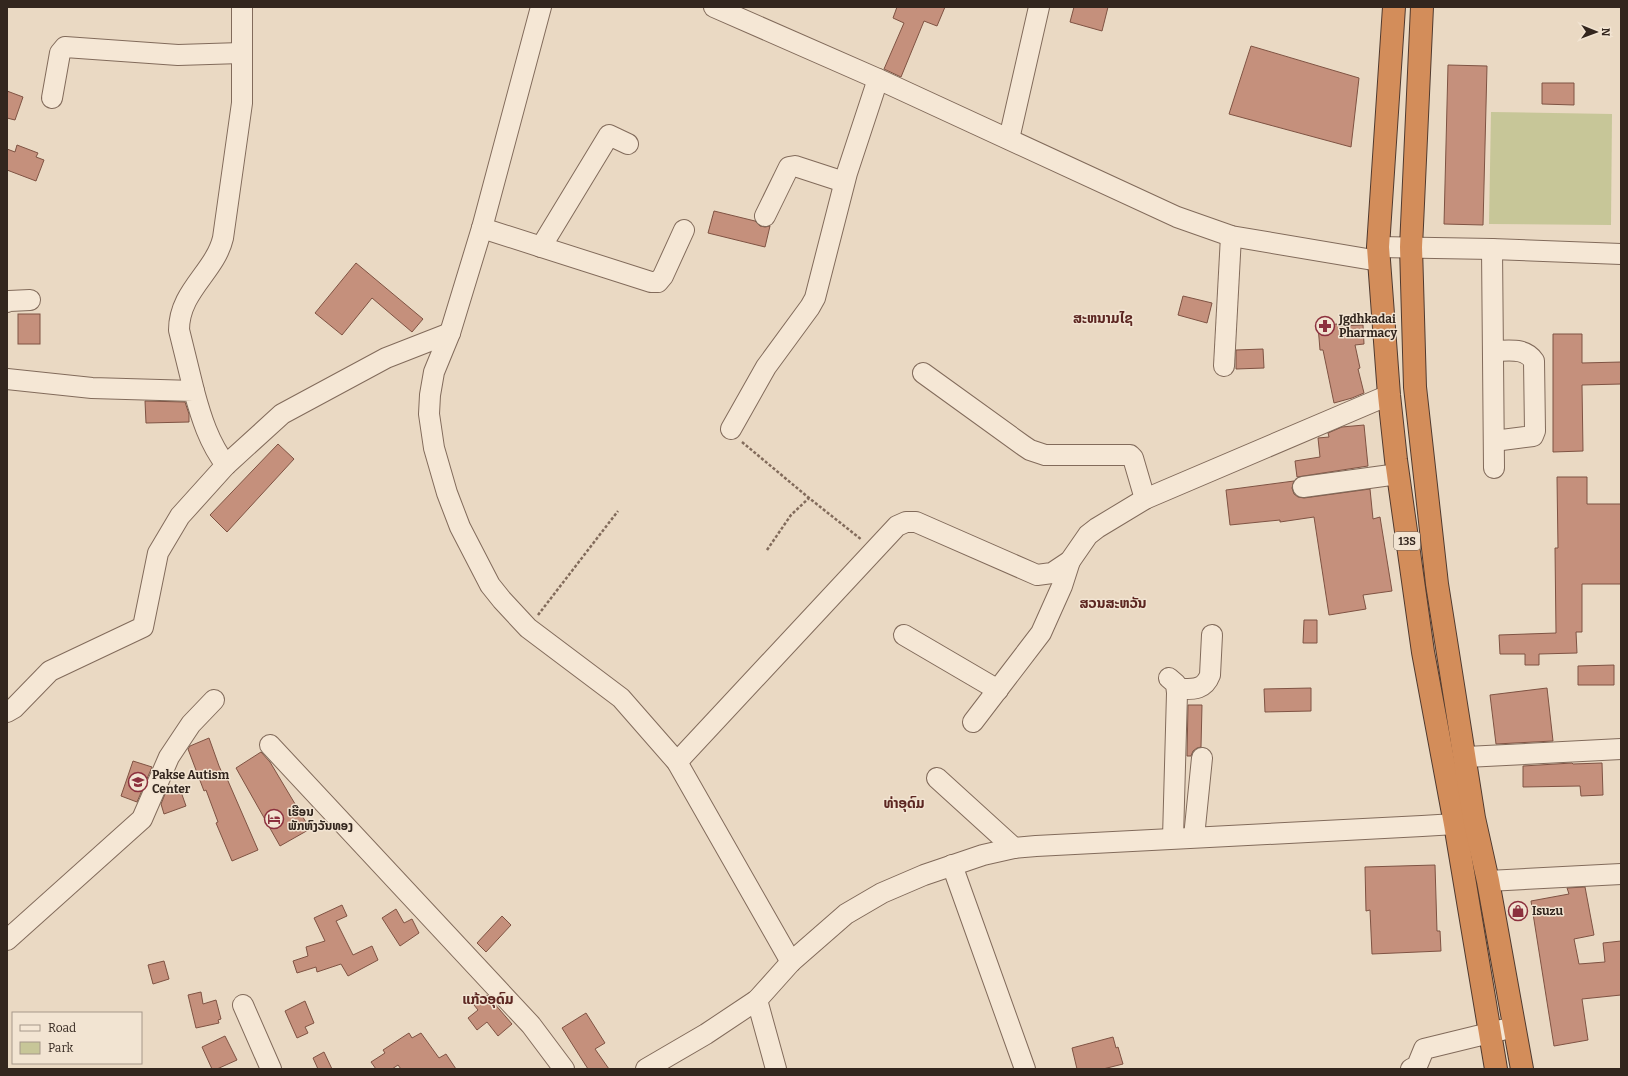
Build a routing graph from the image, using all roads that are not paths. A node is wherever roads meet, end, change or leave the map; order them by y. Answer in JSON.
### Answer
{"nodes":[{"id":1,"x":242,"y":7,"type":"edge"},
{"id":2,"x":540,"y":7,"type":"edge"},
{"id":3,"x":714,"y":7,"type":"edge"},
{"id":4,"x":1039,"y":7,"type":"edge"},
{"id":5,"x":1394,"y":7,"type":"edge"},
{"id":6,"x":1422,"y":7,"type":"edge"},
{"id":7,"x":241,"y":53,"type":"junction"},
{"id":8,"x":878,"y":79,"type":"junction"},
{"id":9,"x":52,"y":98,"type":"dead end"},
{"id":10,"x":1009,"y":139,"type":"junction"},
{"id":11,"x":628,"y":144,"type":"dead end"},
{"id":12,"x":844,"y":182,"type":"junction"},
{"id":13,"x":765,"y":216,"type":"dead end"},
{"id":14,"x":482,"y":228,"type":"junction"},
{"id":15,"x":684,"y":230,"type":"dead end"},
{"id":16,"x":1231,"y":236,"type":"junction"},
{"id":17,"x":541,"y":247,"type":"junction"},
{"id":18,"x":1411,"y":247,"type":"junction"},
{"id":19,"x":1492,"y":249,"type":"junction"},
{"id":20,"x":1378,"y":254,"type":"junction"},
{"id":21,"x":1621,"y":254,"type":"edge"},
{"id":22,"x":30,"y":300,"type":"dead end"},
{"id":23,"x":7,"y":302,"type":"edge"},
{"id":24,"x":450,"y":333,"type":"junction"},
{"id":25,"x":1493,"y":351,"type":"junction"},
{"id":26,"x":1224,"y":366,"type":"dead end"},
{"id":27,"x":923,"y":373,"type":"dead end"},
{"id":28,"x":7,"y":379,"type":"edge"},
{"id":29,"x":194,"y":391,"type":"junction"},
{"id":30,"x":1388,"y":395,"type":"junction"},
{"id":31,"x":731,"y":429,"type":"road end"},
{"id":32,"x":1494,"y":441,"type":"junction"},
{"id":33,"x":226,"y":465,"type":"junction"},
{"id":34,"x":1494,"y":468,"type":"dead end"},
{"id":35,"x":1398,"y":474,"type":"junction"},
{"id":36,"x":1303,"y":486,"type":"dead end"},
{"id":37,"x":1145,"y":500,"type":"junction"},
{"id":38,"x":1070,"y":561,"type":"junction"},
{"id":39,"x":904,"y":635,"type":"dead end"},
{"id":40,"x":1212,"y":635,"type":"dead end"},
{"id":41,"x":998,"y":690,"type":"junction"},
{"id":42,"x":214,"y":700,"type":"dead end"},
{"id":43,"x":7,"y":712,"type":"edge"},
{"id":44,"x":973,"y":722,"type":"dead end"},
{"id":45,"x":270,"y":746,"type":"dead end"},
{"id":46,"x":1621,"y":749,"type":"edge"},
{"id":47,"x":1466,"y":757,"type":"junction"},
{"id":48,"x":1202,"y":758,"type":"dead end"},
{"id":49,"x":677,"y":762,"type":"junction"},
{"id":50,"x":937,"y":778,"type":"dead end"},
{"id":51,"x":1465,"y":821,"type":"junction"},
{"id":52,"x":1194,"y":837,"type":"junction"},
{"id":53,"x":1173,"y":838,"type":"junction"},
{"id":54,"x":1014,"y":848,"type":"junction"},
{"id":55,"x":952,"y":865,"type":"junction"},
{"id":56,"x":1621,"y":874,"type":"edge"},
{"id":57,"x":1488,"y":882,"type":"junction"},
{"id":58,"x":7,"y":940,"type":"edge"},
{"id":59,"x":791,"y":962,"type":"junction"},
{"id":60,"x":757,"y":1000,"type":"junction"},
{"id":61,"x":243,"y":1005,"type":"dead end"},
{"id":62,"x":1514,"y":1027,"type":"junction"},
{"id":63,"x":1489,"y":1032,"type":"junction"},
{"id":64,"x":264,"y":1068,"type":"edge"},
{"id":65,"x":1415,"y":1068,"type":"edge"},
{"id":66,"x":564,"y":1069,"type":"edge"},
{"id":67,"x":646,"y":1069,"type":"edge"},
{"id":68,"x":776,"y":1069,"type":"edge"},
{"id":69,"x":1024,"y":1069,"type":"edge"},
{"id":70,"x":1496,"y":1069,"type":"edge"},
{"id":71,"x":1522,"y":1069,"type":"edge"}],
"edges":[{"from":1,"to":7,"type":"street"},
{"from":2,"to":14,"type":"street"},
{"from":3,"to":8,"type":"street"},
{"from":4,"to":10,"type":"street"},
{"from":5,"to":20,"type":"highway","number":"13S"},
{"from":6,"to":18,"type":"highway","number":"13S"},
{"from":7,"to":9,"type":"street"},
{"from":7,"to":29,"type":"street"},
{"from":8,"to":10,"type":"street"},
{"from":8,"to":12,"type":"street"},
{"from":10,"to":16,"type":"street"},
{"from":11,"to":17,"type":"street"},
{"from":12,"to":13,"type":"street"},
{"from":12,"to":31,"type":"street"},
{"from":14,"to":17,"type":"street"},
{"from":14,"to":24,"type":"street"},
{"from":15,"to":17,"type":"street"},
{"from":16,"to":20,"type":"street"},
{"from":16,"to":26,"type":"street"},
{"from":18,"to":19,"type":"street"},
{"from":18,"to":20,"type":"street"},
{"from":18,"to":47,"type":"highway","number":"13S"},
{"from":19,"to":21,"type":"street"},
{"from":19,"to":25,"type":"street"},
{"from":20,"to":30,"type":"highway","number":"13S"},
{"from":22,"to":23,"type":"street"},
{"from":24,"to":33,"type":"street"},
{"from":24,"to":49,"type":"street"},
{"from":25,"to":32,"type":"street"},
{"from":25,"to":32,"type":"street"},
{"from":27,"to":37,"type":"street"},
{"from":28,"to":29,"type":"street"},
{"from":29,"to":33,"type":"street"},
{"from":30,"to":35,"type":"highway","number":"13S"},
{"from":30,"to":37,"type":"street"},
{"from":32,"to":34,"type":"street"},
{"from":33,"to":43,"type":"street"},
{"from":35,"to":36,"type":"street"},
{"from":35,"to":51,"type":"highway","number":"13S"},
{"from":37,"to":38,"type":"street"},
{"from":38,"to":41,"type":"street"},
{"from":38,"to":49,"type":"street"},
{"from":39,"to":41,"type":"street"},
{"from":40,"to":53,"type":"street"},
{"from":41,"to":44,"type":"street"},
{"from":42,"to":58,"type":"street"},
{"from":45,"to":66,"type":"street"},
{"from":46,"to":47,"type":"street"},
{"from":47,"to":51,"type":"highway","number":"13S"},
{"from":48,"to":52,"type":"street"},
{"from":49,"to":59,"type":"street"},
{"from":50,"to":54,"type":"street"},
{"from":51,"to":52,"type":"street"},
{"from":51,"to":57,"type":"highway","number":"13S"},
{"from":51,"to":63,"type":"highway","number":"13S"},
{"from":52,"to":53,"type":"street"},
{"from":53,"to":54,"type":"street"},
{"from":54,"to":55,"type":"street"},
{"from":55,"to":59,"type":"street"},
{"from":55,"to":69,"type":"street"},
{"from":56,"to":57,"type":"street"},
{"from":57,"to":62,"type":"highway","number":"13S"},
{"from":59,"to":60,"type":"street"},
{"from":60,"to":67,"type":"street"},
{"from":60,"to":68,"type":"street"},
{"from":61,"to":64,"type":"street"},
{"from":62,"to":63,"type":"street"},
{"from":62,"to":71,"type":"highway","number":"13S"},
{"from":63,"to":65,"type":"street"},
{"from":63,"to":70,"type":"highway","number":"13S"}]}
